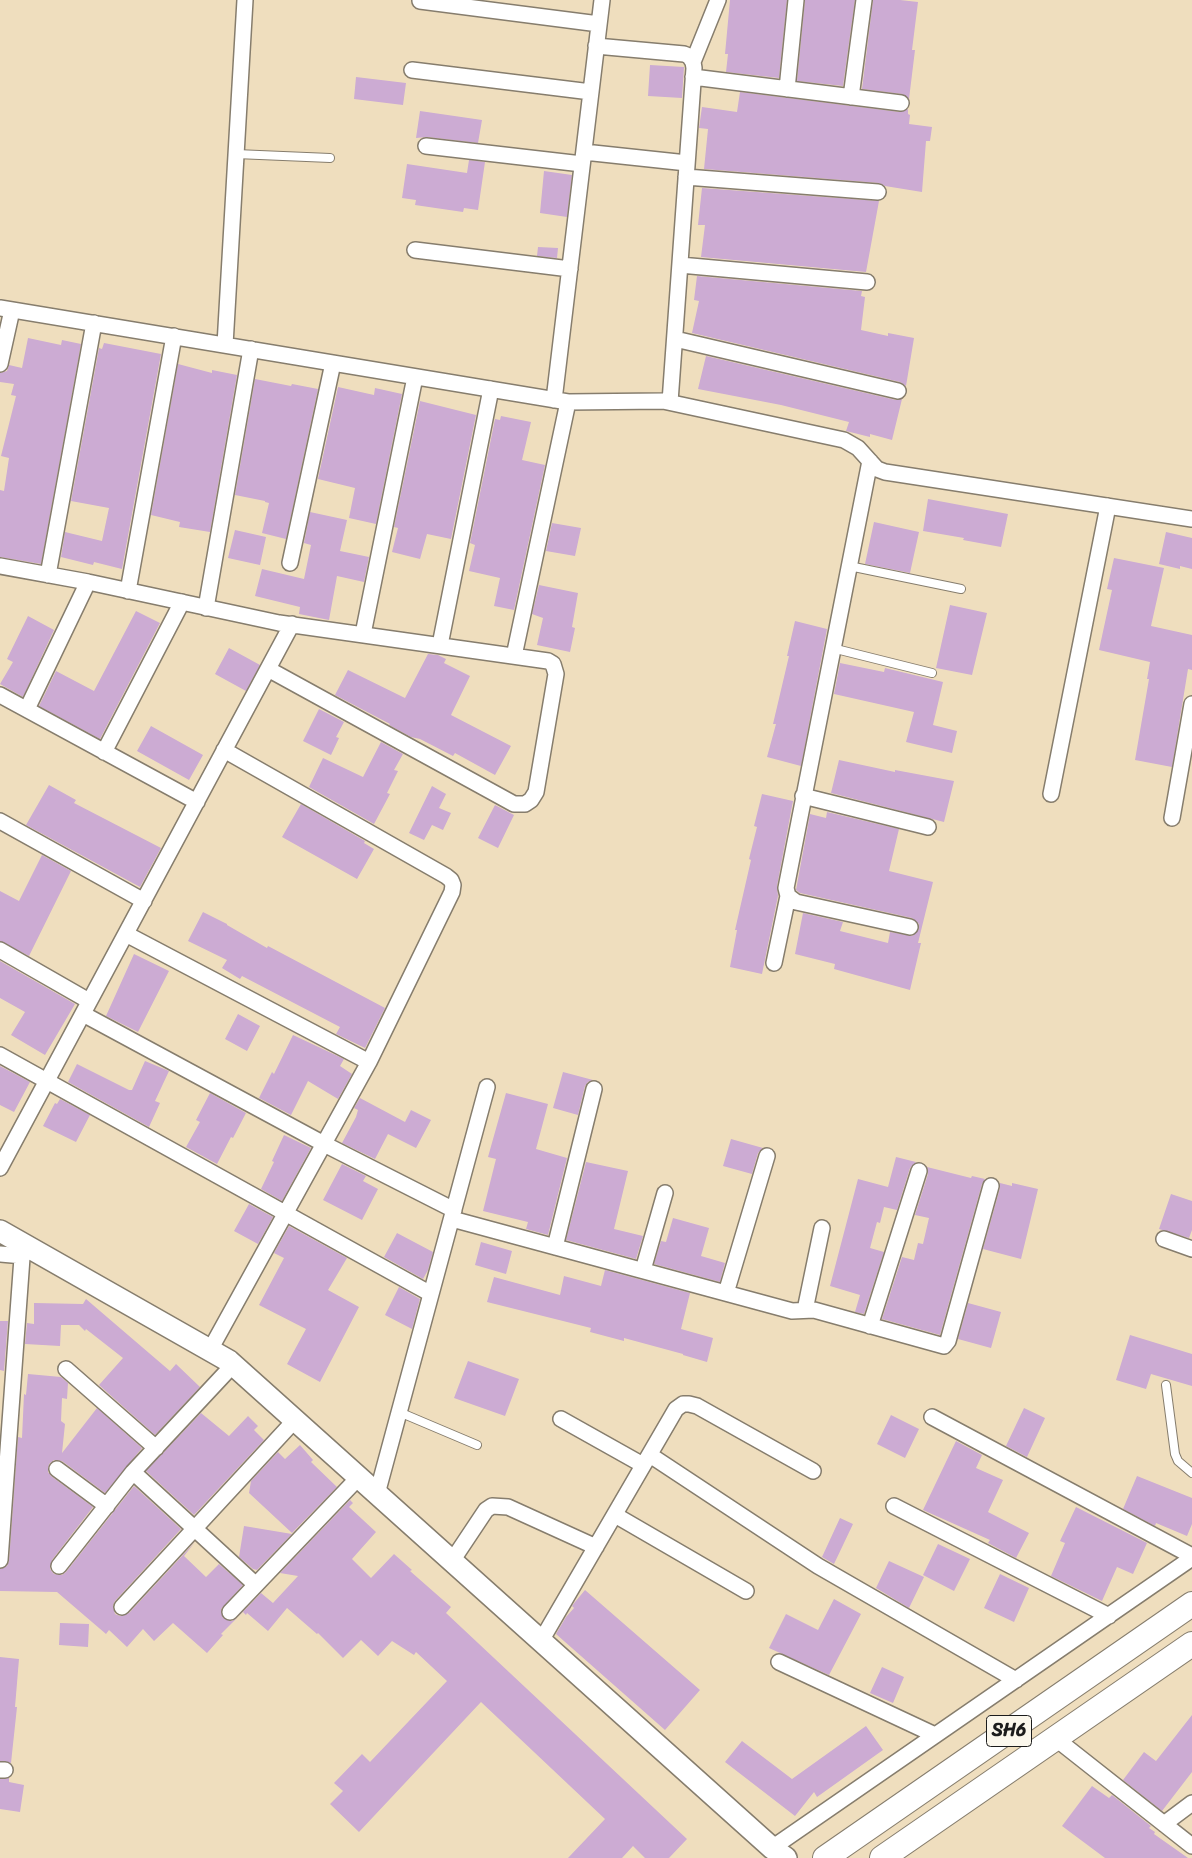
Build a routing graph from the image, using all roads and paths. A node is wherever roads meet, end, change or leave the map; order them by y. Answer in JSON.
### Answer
{"nodes":[{"id":1,"x":245,"y":0,"type":"edge"},
{"id":2,"x":602,"y":0,"type":"edge"},
{"id":3,"x":718,"y":0,"type":"edge"},
{"id":4,"x":796,"y":0,"type":"edge"},
{"id":5,"x":864,"y":0,"type":"edge"},
{"id":6,"x":420,"y":1,"type":"edge"},
{"id":7,"x":599,"y":24,"type":"junction"},
{"id":8,"x":596,"y":46,"type":"junction"},
{"id":9,"x":693,"y":62,"type":"junction"},
{"id":10,"x":412,"y":70,"type":"dead end"},
{"id":11,"x":693,"y":78,"type":"junction"},
{"id":12,"x":787,"y":89,"type":"junction"},
{"id":13,"x":591,"y":92,"type":"junction"},
{"id":14,"x":851,"y":97,"type":"junction"},
{"id":15,"x":901,"y":103,"type":"dead end"},
{"id":16,"x":426,"y":146,"type":"dead end"},
{"id":17,"x":236,"y":154,"type":"junction"},
{"id":18,"x":330,"y":158,"type":"dead end"},
{"id":19,"x":583,"y":158,"type":"junction"},
{"id":20,"x":687,"y":170,"type":"junction"},
{"id":21,"x":878,"y":192,"type":"dead end"},
{"id":22,"x":415,"y":250,"type":"dead end"},
{"id":23,"x":680,"y":265,"type":"junction"},
{"id":24,"x":570,"y":269,"type":"junction"},
{"id":25,"x":867,"y":282,"type":"dead end"},
{"id":26,"x":6,"y":309,"type":"edge"},
{"id":27,"x":94,"y":323,"type":"junction"},
{"id":28,"x":174,"y":336,"type":"junction"},
{"id":29,"x":674,"y":339,"type":"junction"},
{"id":30,"x":226,"y":345,"type":"junction"},
{"id":31,"x":251,"y":349,"type":"junction"},
{"id":32,"x":332,"y":363,"type":"junction"},
{"id":33,"x":0,"y":364,"type":"edge"},
{"id":34,"x":415,"y":377,"type":"junction"},
{"id":35,"x":491,"y":389,"type":"junction"},
{"id":36,"x":898,"y":391,"type":"dead end"},
{"id":37,"x":561,"y":401,"type":"junction"},
{"id":38,"x":670,"y":402,"type":"junction"},
{"id":39,"x":870,"y":461,"type":"junction"},
{"id":40,"x":1108,"y":506,"type":"junction"},
{"id":41,"x":1192,"y":518,"type":"edge"},
{"id":42,"x":290,"y":563,"type":"dead end"},
{"id":43,"x":0,"y":566,"type":"edge"},
{"id":44,"x":849,"y":566,"type":"junction"},
{"id":45,"x":48,"y":575,"type":"junction"},
{"id":46,"x":88,"y":582,"type":"junction"},
{"id":47,"x":961,"y":589,"type":"dead end"},
{"id":48,"x":128,"y":590,"type":"junction"},
{"id":49,"x":182,"y":602,"type":"junction"},
{"id":50,"x":206,"y":608,"type":"junction"},
{"id":51,"x":292,"y":624,"type":"junction"},
{"id":52,"x":363,"y":634,"type":"junction"},
{"id":53,"x":440,"y":646,"type":"junction"},
{"id":54,"x":832,"y":648,"type":"junction"},
{"id":55,"x":514,"y":656,"type":"junction"},
{"id":56,"x":268,"y":669,"type":"junction"},
{"id":57,"x":932,"y":673,"type":"dead end"},
{"id":58,"x":0,"y":695,"type":"edge"},
{"id":59,"x":1192,"y":704,"type":"edge"},
{"id":60,"x":27,"y":710,"type":"junction"},
{"id":61,"x":224,"y":750,"type":"junction"},
{"id":62,"x":104,"y":752,"type":"junction"},
{"id":63,"x":1050,"y":794,"type":"dead end"},
{"id":64,"x":803,"y":796,"type":"junction"},
{"id":65,"x":196,"y":802,"type":"junction"},
{"id":66,"x":1172,"y":818,"type":"dead end"},
{"id":67,"x":0,"y":821,"type":"edge"},
{"id":68,"x":928,"y":827,"type":"dead end"},
{"id":69,"x":788,"y":896,"type":"junction"},
{"id":70,"x":144,"y":901,"type":"junction"},
{"id":71,"x":910,"y":928,"type":"dead end"},
{"id":72,"x":126,"y":934,"type":"junction"},
{"id":73,"x":0,"y":950,"type":"edge"},
{"id":74,"x":774,"y":963,"type":"dead end"},
{"id":75,"x":86,"y":1007,"type":"junction"},
{"id":76,"x":0,"y":1055,"type":"edge"},
{"id":77,"x":369,"y":1062,"type":"junction"},
{"id":78,"x":46,"y":1081,"type":"junction"},
{"id":79,"x":487,"y":1088,"type":"dead end"},
{"id":80,"x":594,"y":1089,"type":"dead end"},
{"id":81,"x":324,"y":1144,"type":"junction"},
{"id":82,"x":767,"y":1156,"type":"dead end"},
{"id":83,"x":0,"y":1168,"type":"edge"},
{"id":84,"x":919,"y":1171,"type":"dead end"},
{"id":85,"x":990,"y":1186,"type":"dead end"},
{"id":86,"x":665,"y":1193,"type":"dead end"},
{"id":87,"x":286,"y":1214,"type":"junction"},
{"id":88,"x":453,"y":1214,"type":"junction"},
{"id":89,"x":822,"y":1228,"type":"dead end"},
{"id":90,"x":0,"y":1231,"type":"edge"},
{"id":91,"x":1164,"y":1239,"type":"dead end"},
{"id":92,"x":555,"y":1246,"type":"junction"},
{"id":93,"x":1192,"y":1249,"type":"edge"},
{"id":94,"x":23,"y":1250,"type":"junction"},
{"id":95,"x":0,"y":1254,"type":"edge"},
{"id":96,"x":643,"y":1270,"type":"junction"},
{"id":97,"x":726,"y":1293,"type":"junction"},
{"id":98,"x":431,"y":1294,"type":"junction"},
{"id":99,"x":806,"y":1310,"type":"junction"},
{"id":100,"x":870,"y":1326,"type":"junction"},
{"id":101,"x":210,"y":1350,"type":"junction"},
{"id":102,"x":233,"y":1365,"type":"junction"},
{"id":103,"x":66,"y":1369,"type":"dead end"},
{"id":104,"x":1166,"y":1385,"type":"dead end"},
{"id":105,"x":399,"y":1412,"type":"junction"},
{"id":106,"x":932,"y":1417,"type":"dead end"},
{"id":107,"x":561,"y":1419,"type":"dead end"},
{"id":108,"x":295,"y":1420,"type":"junction"},
{"id":109,"x":477,"y":1445,"type":"dead end"},
{"id":110,"x":156,"y":1448,"type":"junction"},
{"id":111,"x":647,"y":1460,"type":"junction"},
{"id":112,"x":57,"y":1468,"type":"dead end"},
{"id":113,"x":133,"y":1472,"type":"junction"},
{"id":114,"x":813,"y":1472,"type":"dead end"},
{"id":115,"x":1192,"y":1473,"type":"edge"},
{"id":116,"x":359,"y":1477,"type":"junction"},
{"id":117,"x":377,"y":1494,"type":"junction"},
{"id":118,"x":107,"y":1506,"type":"junction"},
{"id":119,"x":894,"y":1506,"type":"dead end"},
{"id":120,"x":615,"y":1515,"type":"junction"},
{"id":121,"x":194,"y":1529,"type":"junction"},
{"id":122,"x":596,"y":1547,"type":"junction"},
{"id":123,"x":1192,"y":1557,"type":"edge"},
{"id":124,"x":0,"y":1560,"type":"edge"},
{"id":125,"x":452,"y":1560,"type":"junction"},
{"id":126,"x":59,"y":1566,"type":"dead end"},
{"id":127,"x":256,"y":1585,"type":"junction"},
{"id":128,"x":746,"y":1591,"type":"dead end"},
{"id":129,"x":1192,"y":1604,"type":"edge"},
{"id":130,"x":122,"y":1607,"type":"dead end"},
{"id":131,"x":230,"y":1612,"type":"dead end"},
{"id":132,"x":1108,"y":1616,"type":"junction"},
{"id":133,"x":542,"y":1641,"type":"junction"},
{"id":134,"x":1192,"y":1644,"type":"edge"},
{"id":135,"x":779,"y":1662,"type":"dead end"},
{"id":136,"x":1016,"y":1680,"type":"junction"},
{"id":137,"x":935,"y":1735,"type":"junction"},
{"id":138,"x":1055,"y":1738,"type":"junction"},
{"id":139,"x":1192,"y":1804,"type":"edge"},
{"id":140,"x":1164,"y":1824,"type":"junction"},
{"id":141,"x":1192,"y":1846,"type":"edge"},
{"id":142,"x":779,"y":1853,"type":"edge"},
{"id":143,"x":826,"y":1858,"type":"edge"},
{"id":144,"x":882,"y":1858,"type":"edge"}],
"edges":[{"from":1,"to":17,"type":"street"},
{"from":2,"to":7,"type":"street"},
{"from":3,"to":9,"type":"street"},
{"from":4,"to":12,"type":"street"},
{"from":5,"to":14,"type":"street"},
{"from":6,"to":7,"type":"street"},
{"from":7,"to":8,"type":"street"},
{"from":8,"to":9,"type":"street"},
{"from":8,"to":13,"type":"street"},
{"from":9,"to":11,"type":"street"},
{"from":10,"to":13,"type":"street"},
{"from":11,"to":12,"type":"street"},
{"from":11,"to":20,"type":"street"},
{"from":12,"to":14,"type":"street"},
{"from":13,"to":19,"type":"street"},
{"from":14,"to":15,"type":"street"},
{"from":16,"to":19,"type":"street"},
{"from":17,"to":18,"type":"lane"},
{"from":17,"to":30,"type":"street"},
{"from":19,"to":20,"type":"street"},
{"from":19,"to":24,"type":"street"},
{"from":20,"to":21,"type":"street"},
{"from":20,"to":23,"type":"street"},
{"from":22,"to":24,"type":"street"},
{"from":23,"to":25,"type":"street"},
{"from":23,"to":29,"type":"street"},
{"from":24,"to":37,"type":"street"},
{"from":26,"to":27,"type":"street"},
{"from":26,"to":33,"type":"street"},
{"from":27,"to":28,"type":"street"},
{"from":27,"to":45,"type":"street"},
{"from":28,"to":30,"type":"street"},
{"from":28,"to":48,"type":"street"},
{"from":29,"to":36,"type":"street"},
{"from":29,"to":38,"type":"street"},
{"from":30,"to":31,"type":"street"},
{"from":31,"to":32,"type":"street"},
{"from":31,"to":50,"type":"street"},
{"from":32,"to":34,"type":"street"},
{"from":32,"to":42,"type":"street"},
{"from":34,"to":35,"type":"street"},
{"from":34,"to":52,"type":"street"},
{"from":35,"to":37,"type":"street"},
{"from":35,"to":53,"type":"street"},
{"from":37,"to":38,"type":"street"},
{"from":37,"to":55,"type":"street"},
{"from":38,"to":39,"type":"street"},
{"from":39,"to":40,"type":"street"},
{"from":39,"to":44,"type":"street"},
{"from":40,"to":41,"type":"street"},
{"from":40,"to":63,"type":"street"},
{"from":43,"to":45,"type":"street"},
{"from":44,"to":47,"type":"lane"},
{"from":44,"to":54,"type":"street"},
{"from":45,"to":46,"type":"street"},
{"from":46,"to":48,"type":"street"},
{"from":46,"to":60,"type":"street"},
{"from":48,"to":49,"type":"street"},
{"from":49,"to":50,"type":"street"},
{"from":49,"to":62,"type":"street"},
{"from":50,"to":51,"type":"street"},
{"from":51,"to":52,"type":"street"},
{"from":51,"to":56,"type":"street"},
{"from":52,"to":53,"type":"street"},
{"from":53,"to":55,"type":"street"},
{"from":54,"to":57,"type":"lane"},
{"from":54,"to":64,"type":"street"},
{"from":55,"to":56,"type":"street"},
{"from":56,"to":61,"type":"street"},
{"from":58,"to":60,"type":"street"},
{"from":59,"to":66,"type":"street"},
{"from":60,"to":62,"type":"street"},
{"from":61,"to":65,"type":"street"},
{"from":61,"to":77,"type":"street"},
{"from":62,"to":65,"type":"street"},
{"from":64,"to":68,"type":"street"},
{"from":64,"to":69,"type":"street"},
{"from":65,"to":70,"type":"street"},
{"from":67,"to":70,"type":"street"},
{"from":69,"to":71,"type":"street"},
{"from":69,"to":74,"type":"street"},
{"from":70,"to":72,"type":"street"},
{"from":72,"to":75,"type":"street"},
{"from":72,"to":77,"type":"street"},
{"from":73,"to":75,"type":"street"},
{"from":75,"to":78,"type":"street"},
{"from":75,"to":81,"type":"street"},
{"from":76,"to":78,"type":"street"},
{"from":77,"to":81,"type":"street"},
{"from":78,"to":83,"type":"street"},
{"from":78,"to":87,"type":"street"},
{"from":79,"to":88,"type":"street"},
{"from":80,"to":92,"type":"street"},
{"from":81,"to":87,"type":"street"},
{"from":81,"to":88,"type":"street"},
{"from":82,"to":97,"type":"street"},
{"from":84,"to":100,"type":"street"},
{"from":85,"to":100,"type":"street"},
{"from":86,"to":96,"type":"street"},
{"from":87,"to":98,"type":"street"},
{"from":87,"to":101,"type":"street"},
{"from":88,"to":92,"type":"street"},
{"from":88,"to":98,"type":"street"},
{"from":89,"to":99,"type":"street"},
{"from":90,"to":94,"type":"street"},
{"from":91,"to":93,"type":"street"},
{"from":92,"to":96,"type":"street"},
{"from":94,"to":95,"type":"street"},
{"from":94,"to":101,"type":"street"},
{"from":94,"to":124,"type":"street"},
{"from":96,"to":97,"type":"street"},
{"from":97,"to":99,"type":"street"},
{"from":98,"to":105,"type":"street"},
{"from":99,"to":100,"type":"street"},
{"from":101,"to":102,"type":"street"},
{"from":102,"to":108,"type":"street"},
{"from":102,"to":110,"type":"street"},
{"from":103,"to":110,"type":"street"},
{"from":104,"to":115,"type":"lane"},
{"from":105,"to":109,"type":"lane"},
{"from":105,"to":117,"type":"street"},
{"from":106,"to":123,"type":"street"},
{"from":107,"to":111,"type":"street"},
{"from":108,"to":116,"type":"street"},
{"from":108,"to":121,"type":"street"},
{"from":110,"to":113,"type":"street"},
{"from":111,"to":114,"type":"street"},
{"from":111,"to":120,"type":"street"},
{"from":111,"to":136,"type":"street"},
{"from":112,"to":118,"type":"street"},
{"from":113,"to":118,"type":"street"},
{"from":113,"to":121,"type":"street"},
{"from":116,"to":117,"type":"street"},
{"from":116,"to":127,"type":"street"},
{"from":117,"to":125,"type":"street"},
{"from":118,"to":126,"type":"street"},
{"from":119,"to":132,"type":"street"},
{"from":120,"to":122,"type":"street"},
{"from":120,"to":128,"type":"street"},
{"from":121,"to":127,"type":"street"},
{"from":121,"to":130,"type":"street"},
{"from":122,"to":125,"type":"street"},
{"from":122,"to":133,"type":"street"},
{"from":123,"to":132,"type":"street"},
{"from":125,"to":133,"type":"street"},
{"from":127,"to":131,"type":"street"},
{"from":129,"to":143,"type":"main road","number":"SH6"},
{"from":132,"to":136,"type":"street"},
{"from":133,"to":142,"type":"street"},
{"from":134,"to":138,"type":"main road","number":"SH6"},
{"from":135,"to":137,"type":"street"},
{"from":136,"to":137,"type":"street"},
{"from":137,"to":142,"type":"street"},
{"from":138,"to":140,"type":"street"},
{"from":138,"to":144,"type":"main road","number":"SH6"},
{"from":139,"to":140,"type":"street"},
{"from":140,"to":141,"type":"street"}]}
